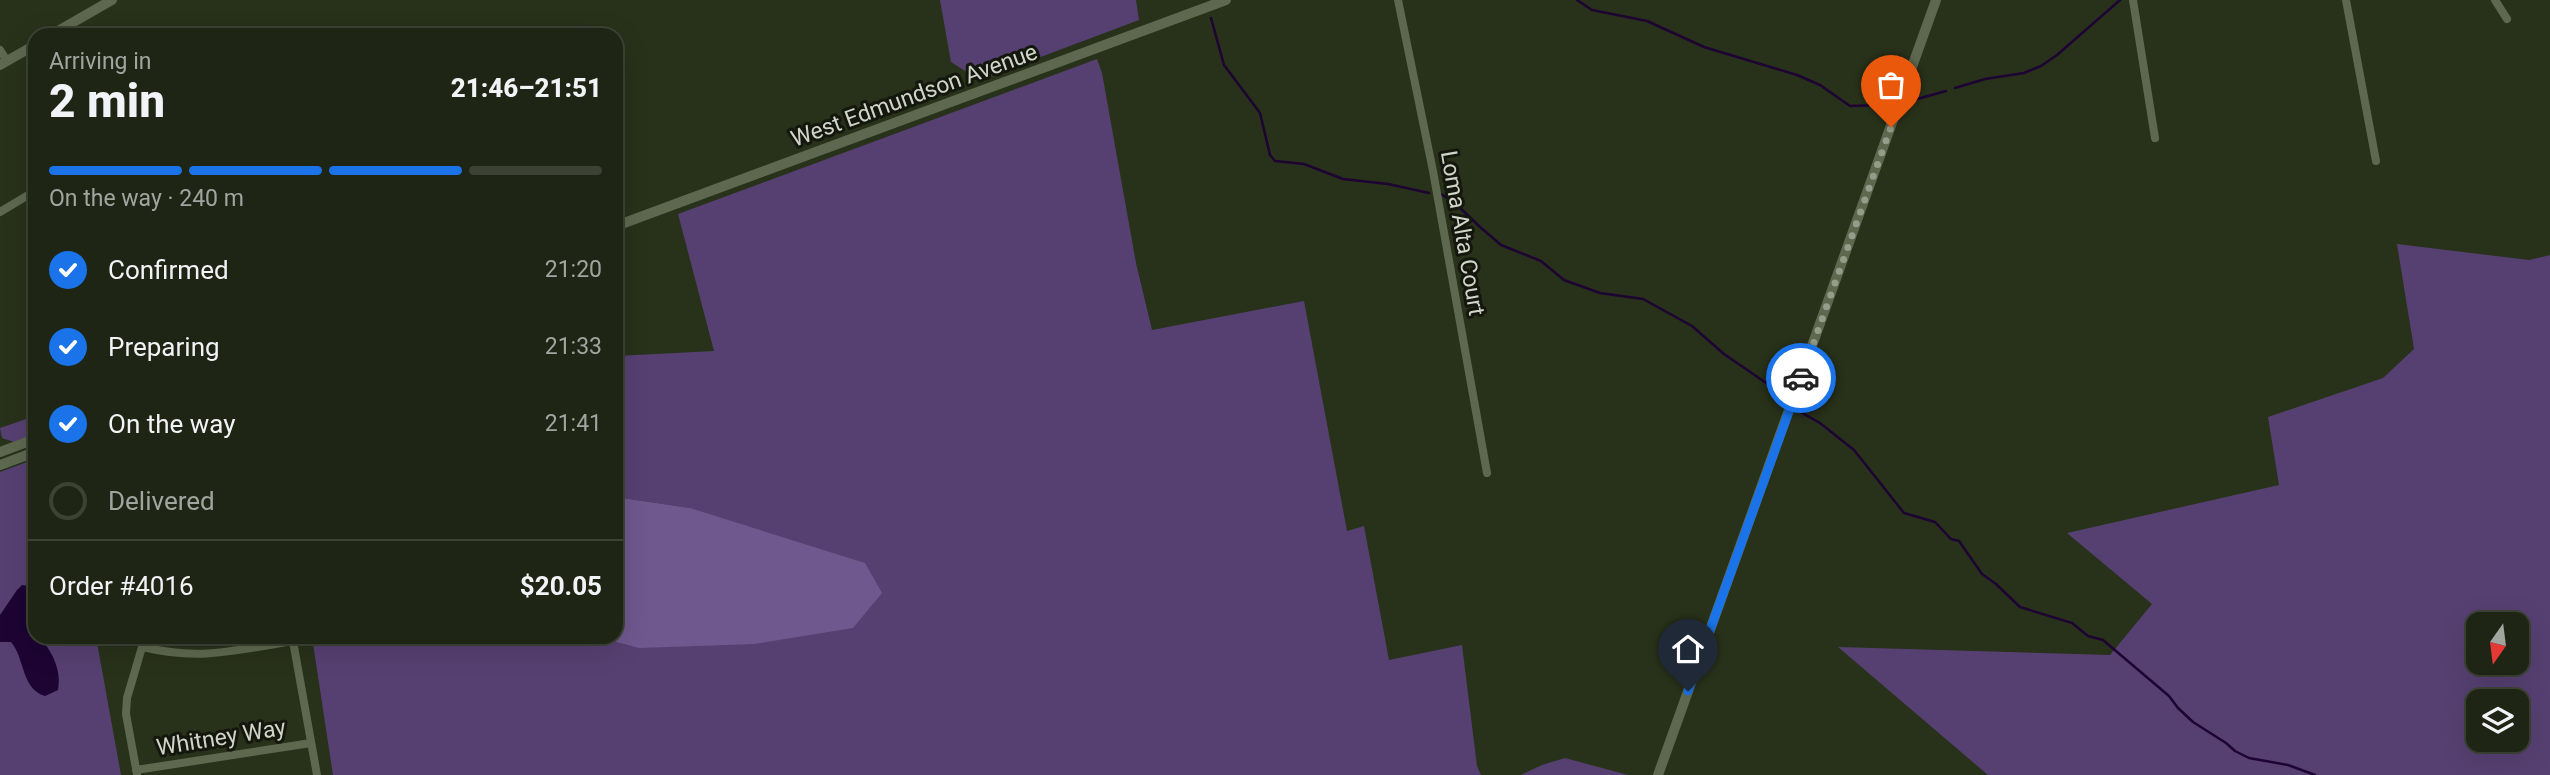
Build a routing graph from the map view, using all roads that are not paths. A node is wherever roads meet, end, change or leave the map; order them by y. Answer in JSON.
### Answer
{"nodes":[{"id":1,"x":111,"y":0,"type":"edge"},
{"id":2,"x":1226,"y":0,"type":"edge"},
{"id":3,"x":1398,"y":0,"type":"edge"},
{"id":4,"x":1936,"y":0,"type":"edge"},
{"id":5,"x":2133,"y":0,"type":"edge"},
{"id":6,"x":2346,"y":0,"type":"edge"},
{"id":7,"x":2495,"y":0,"type":"edge"},
{"id":8,"x":98,"y":3,"type":"edge"},
{"id":9,"x":2507,"y":19,"type":"dead end"},
{"id":10,"x":61,"y":28,"type":"edge"},
{"id":11,"x":28,"y":49,"type":"edge"},
{"id":12,"x":0,"y":50,"type":"edge"},
{"id":13,"x":3,"y":63,"type":"edge"},
{"id":14,"x":2155,"y":138,"type":"dead end"},
{"id":15,"x":2376,"y":161,"type":"dead end"},
{"id":16,"x":28,"y":195,"type":"edge"},
{"id":17,"x":0,"y":212,"type":"edge"},
{"id":18,"x":623,"y":223,"type":"edge"},
{"id":19,"x":28,"y":442,"type":"edge"},
{"id":20,"x":0,"y":452,"type":"edge"},
{"id":21,"x":28,"y":455,"type":"edge"},
{"id":22,"x":0,"y":465,"type":"edge"},
{"id":23,"x":1487,"y":473,"type":"dead end"},
{"id":24,"x":144,"y":644,"type":"edge"},
{"id":25,"x":270,"y":644,"type":"edge"},
{"id":26,"x":294,"y":644,"type":"edge"},
{"id":27,"x":143,"y":647,"type":"junction"},
{"id":28,"x":312,"y":743,"type":"junction"},
{"id":29,"x":136,"y":773,"type":"edge"},
{"id":30,"x":317,"y":775,"type":"edge"},
{"id":31,"x":1658,"y":775,"type":"edge"}],
"edges":[{"from":1,"to":8,"type":"street"},
{"from":2,"to":18,"type":"street","name":"West Edmundson Avenue"},
{"from":3,"to":23,"type":"street","name":"Loma Alta Court"},
{"from":4,"to":31,"type":"street"},
{"from":5,"to":14,"type":"street"},
{"from":6,"to":15,"type":"street"},
{"from":7,"to":9,"type":"street"},
{"from":8,"to":10,"type":"street"},
{"from":11,"to":13,"type":"street"},
{"from":12,"to":13,"type":"street"},
{"from":16,"to":17,"type":"street"},
{"from":19,"to":20,"type":"street"},
{"from":21,"to":22,"type":"street"},
{"from":24,"to":27,"type":"street"},
{"from":25,"to":27,"type":"street"},
{"from":26,"to":28,"type":"street"},
{"from":27,"to":29,"type":"street"},
{"from":28,"to":29,"type":"street","name":"Whitney Way"},
{"from":28,"to":30,"type":"street"}]}
